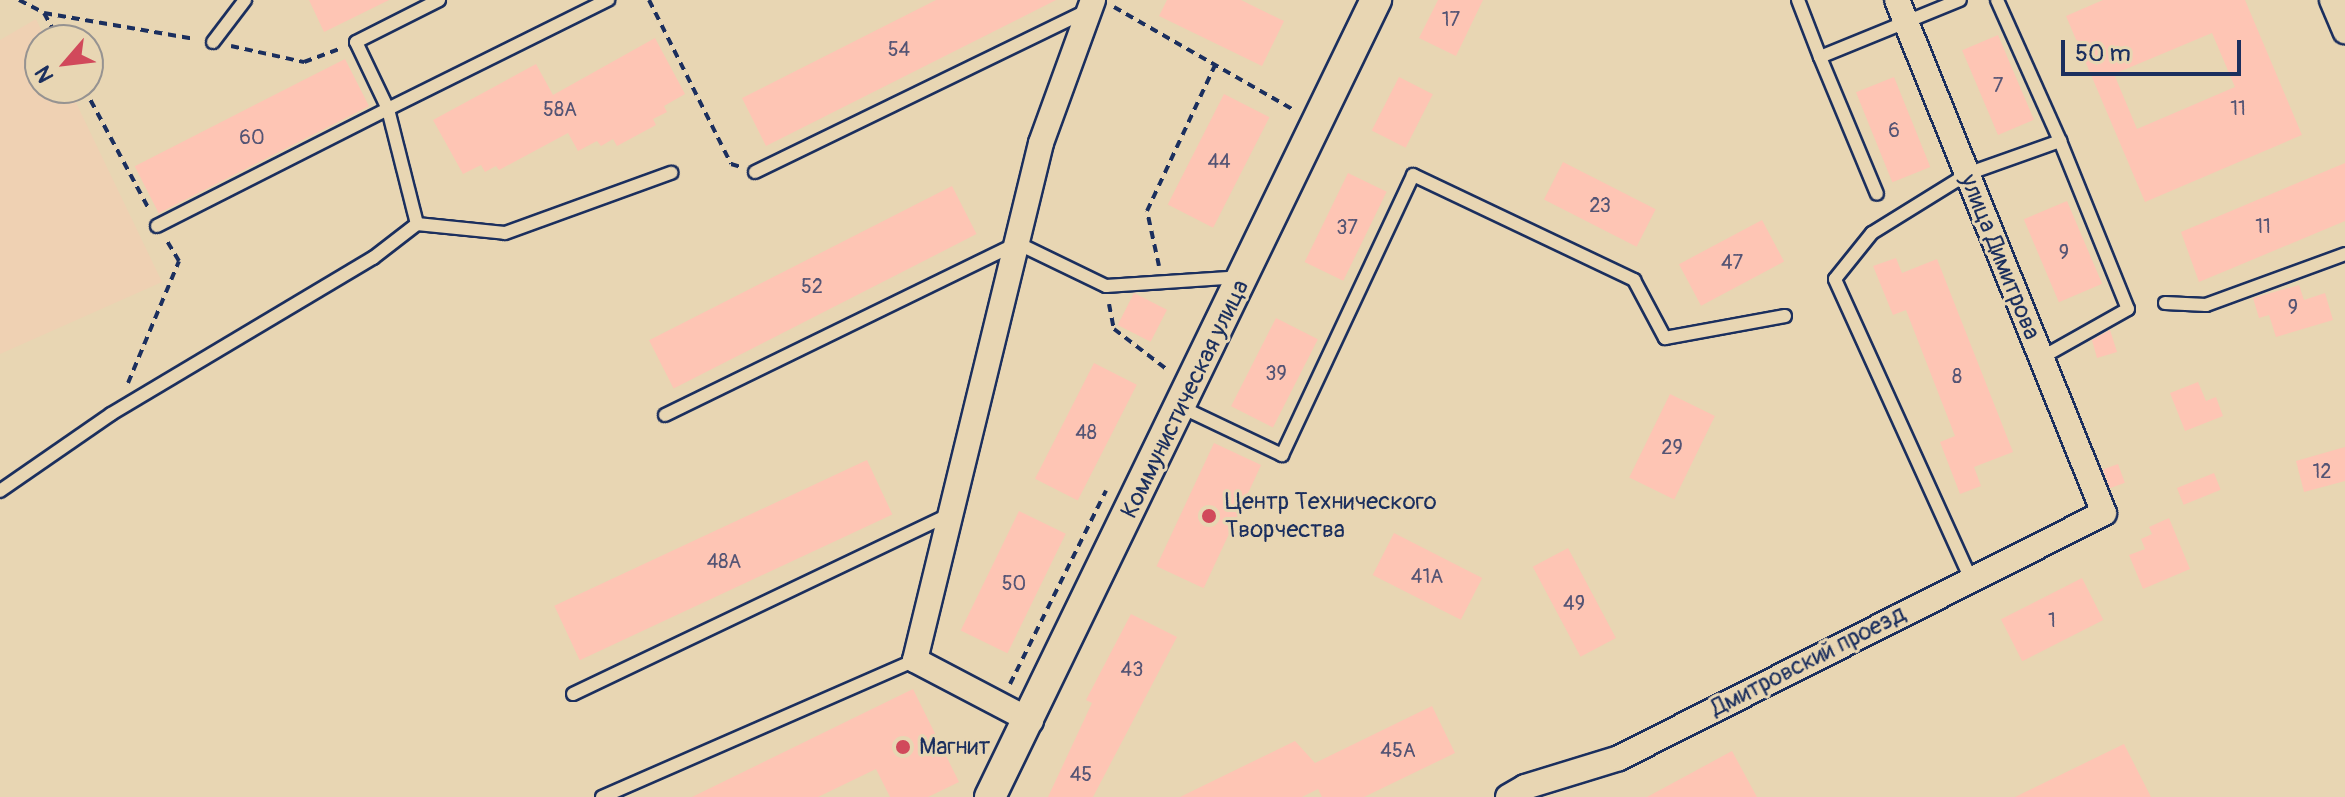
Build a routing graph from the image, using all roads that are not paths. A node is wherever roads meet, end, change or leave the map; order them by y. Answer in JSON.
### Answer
{"nodes":[{"id":1,"x":245,"y":0,"type":"edge"},
{"id":2,"x":439,"y":0,"type":"edge"},
{"id":3,"x":608,"y":0,"type":"edge"},
{"id":4,"x":1376,"y":0,"type":"edge"},
{"id":5,"x":1798,"y":0,"type":"edge"},
{"id":6,"x":1960,"y":0,"type":"edge"},
{"id":7,"x":1997,"y":0,"type":"edge"},
{"id":8,"x":2332,"y":0,"type":"edge"},
{"id":9,"x":1096,"y":3,"type":"edge"},
{"id":10,"x":1901,"y":10,"type":"edge"},
{"id":11,"x":2345,"y":31,"type":"edge"},
{"id":12,"x":213,"y":42,"type":"dead end"},
{"id":13,"x":1820,"y":57,"type":"junction"},
{"id":14,"x":388,"y":109,"type":"junction"},
{"id":15,"x":2060,"y":141,"type":"junction"},
{"id":16,"x":755,"y":172,"type":"road end"},
{"id":17,"x":671,"y":173,"type":"dead end"},
{"id":18,"x":1967,"y":174,"type":"junction"},
{"id":19,"x":1877,"y":194,"type":"dead end"},
{"id":20,"x":417,"y":224,"type":"junction"},
{"id":21,"x":157,"y":226,"type":"road end"},
{"id":22,"x":1017,"y":243,"type":"junction"},
{"id":23,"x":2345,"y":254,"type":"edge"},
{"id":24,"x":1244,"y":276,"type":"junction"},
{"id":25,"x":2165,"y":303,"type":"dead end"},
{"id":26,"x":1785,"y":316,"type":"dead end"},
{"id":27,"x":2041,"y":358,"type":"junction"},
{"id":28,"x":1186,"y":397,"type":"junction"},
{"id":29,"x":665,"y":415,"type":"dead end"},
{"id":30,"x":0,"y":491,"type":"edge"},
{"id":31,"x":2104,"y":513,"type":"joint"},
{"id":32,"x":951,"y":514,"type":"junction"},
{"id":33,"x":1970,"y":577,"type":"junction"},
{"id":34,"x":915,"y":660,"type":"junction"},
{"id":35,"x":573,"y":694,"type":"dead end"},
{"id":36,"x":1031,"y":721,"type":"junction"},
{"id":37,"x":602,"y":797,"type":"edge"},
{"id":38,"x":990,"y":797,"type":"edge"},
{"id":39,"x":1508,"y":797,"type":"edge"}],
"edges":[{"from":1,"to":12,"type":"lane"},
{"from":2,"to":14,"type":"lane"},
{"from":3,"to":14,"type":"lane"},
{"from":4,"to":24,"type":"street","name":"Коммунистическая улица"},
{"from":5,"to":13,"type":"lane"},
{"from":6,"to":10,"type":"lane"},
{"from":7,"to":15,"type":"lane"},
{"from":8,"to":11,"type":"street"},
{"from":9,"to":16,"type":"lane"},
{"from":9,"to":22,"type":"street"},
{"from":10,"to":13,"type":"lane"},
{"from":10,"to":18,"type":"street","name":"улица Димитрова"},
{"from":13,"to":19,"type":"lane"},
{"from":14,"to":20,"type":"lane"},
{"from":14,"to":21,"type":"lane"},
{"from":15,"to":18,"type":"lane"},
{"from":15,"to":27,"type":"lane"},
{"from":17,"to":20,"type":"lane"},
{"from":18,"to":27,"type":"street","name":"улица Димитрова"},
{"from":18,"to":33,"type":"lane"},
{"from":20,"to":30,"type":"lane"},
{"from":22,"to":24,"type":"lane"},
{"from":22,"to":29,"type":"lane"},
{"from":22,"to":32,"type":"street"},
{"from":23,"to":25,"type":"lane"},
{"from":24,"to":28,"type":"street","name":"Коммунистическая улица"},
{"from":26,"to":28,"type":"lane"},
{"from":27,"to":31,"type":"street","name":"улица Димитрова"},
{"from":28,"to":36,"type":"street","name":"Коммунистическая улица"},
{"from":31,"to":33,"type":"street","name":"Дмитровский проезд"},
{"from":32,"to":34,"type":"street"},
{"from":32,"to":35,"type":"lane"},
{"from":33,"to":39,"type":"street","name":"Дмитровский проезд"},
{"from":34,"to":36,"type":"street"},
{"from":34,"to":37,"type":"lane"},
{"from":36,"to":38,"type":"street","name":"Коммунистическая улица"}]}
